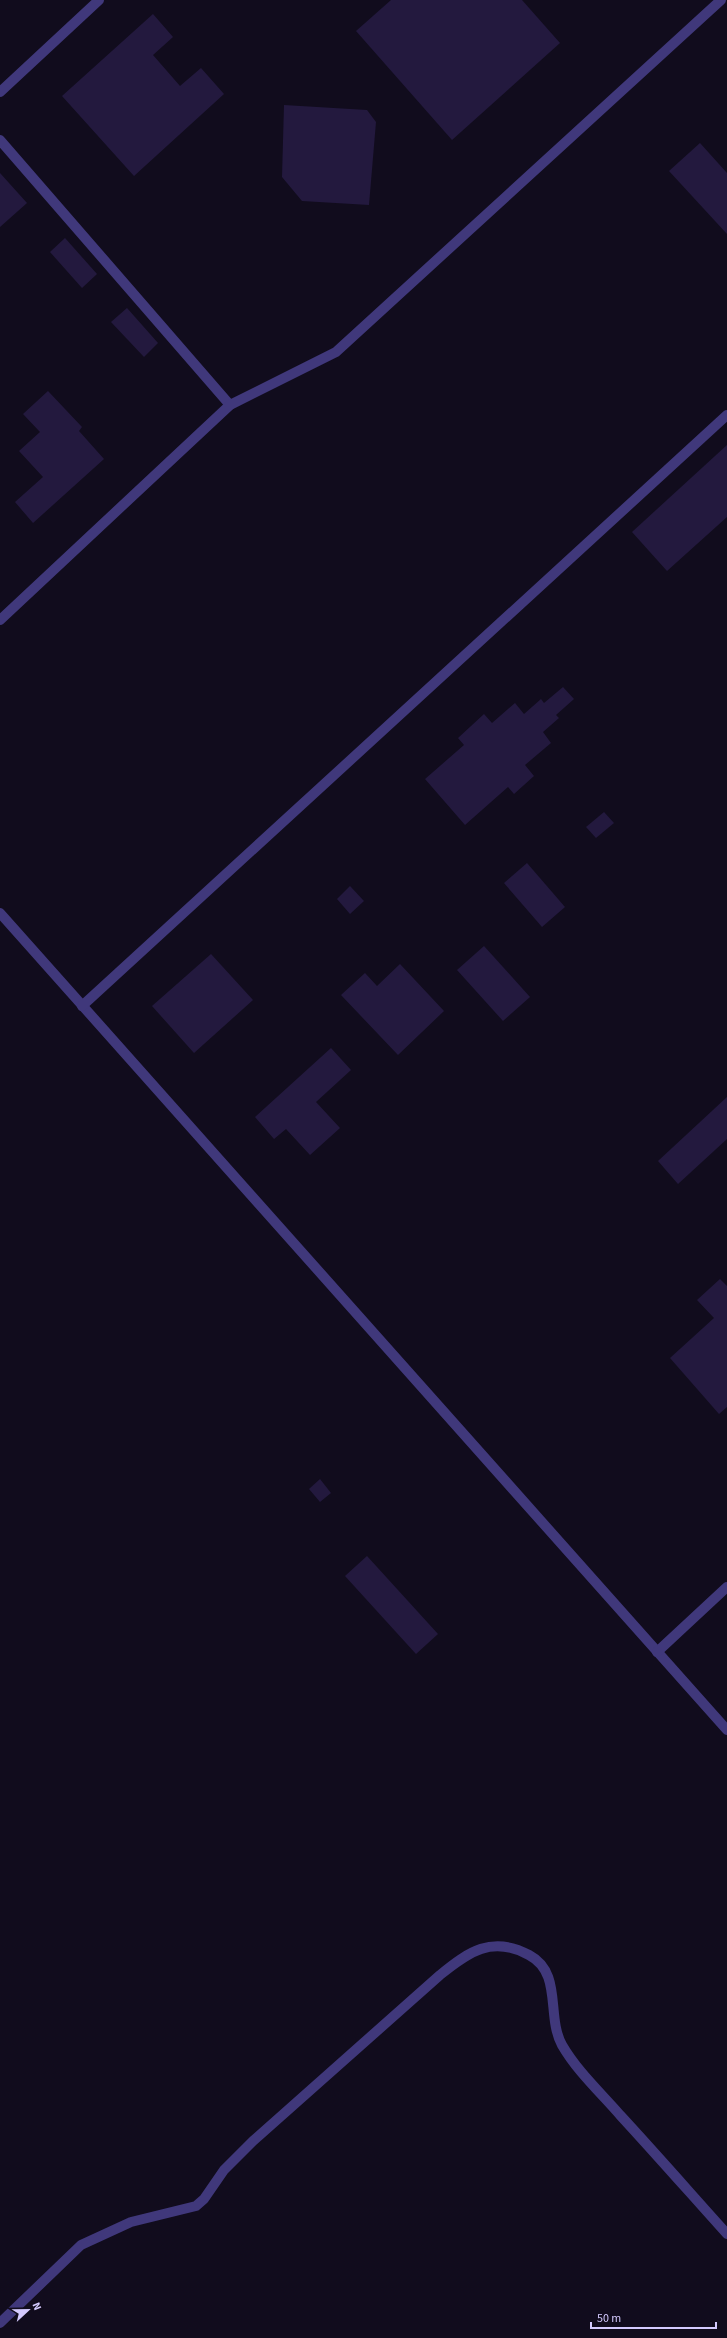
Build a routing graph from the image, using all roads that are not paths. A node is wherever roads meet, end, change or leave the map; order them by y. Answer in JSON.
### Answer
{"nodes":[{"id":1,"x":99,"y":0,"type":"edge"},
{"id":2,"x":721,"y":0,"type":"edge"},
{"id":3,"x":0,"y":92,"type":"edge"},
{"id":4,"x":0,"y":140,"type":"edge"},
{"id":5,"x":230,"y":405,"type":"junction"},
{"id":6,"x":727,"y":415,"type":"edge"},
{"id":7,"x":0,"y":620,"type":"edge"},
{"id":8,"x":0,"y":913,"type":"edge"},
{"id":9,"x":82,"y":1006,"type":"junction"},
{"id":10,"x":727,"y":1587,"type":"edge"},
{"id":11,"x":657,"y":1652,"type":"junction"},
{"id":12,"x":727,"y":1730,"type":"edge"},
{"id":13,"x":727,"y":2234,"type":"edge"},
{"id":14,"x":0,"y":2323,"type":"edge"}],
"edges":[{"from":1,"to":3,"type":"street"},
{"from":2,"to":5,"type":"street"},
{"from":4,"to":5,"type":"street"},
{"from":5,"to":7,"type":"street"},
{"from":6,"to":9,"type":"street"},
{"from":8,"to":9,"type":"street"},
{"from":9,"to":11,"type":"street"},
{"from":10,"to":11,"type":"street"},
{"from":11,"to":12,"type":"street"},
{"from":13,"to":14,"type":"street"}]}
